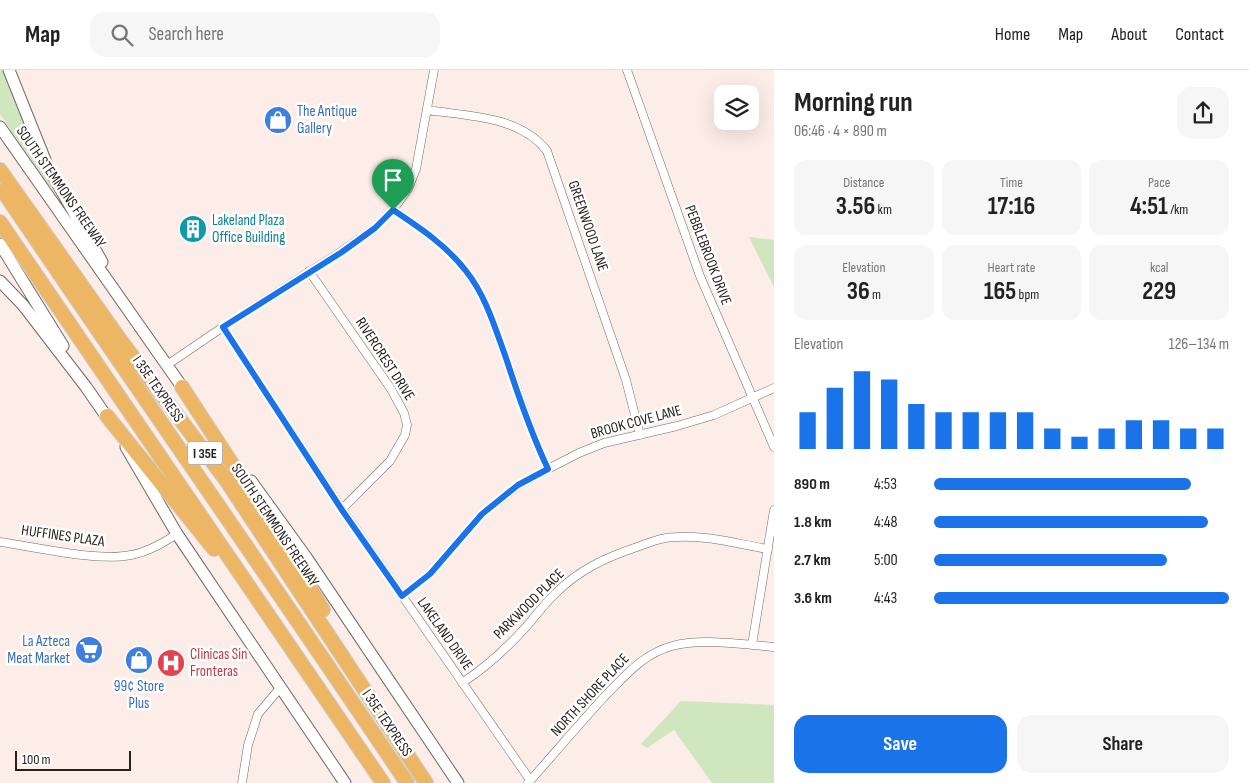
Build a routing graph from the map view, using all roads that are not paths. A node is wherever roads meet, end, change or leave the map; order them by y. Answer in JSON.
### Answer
{"nodes":[{"id":1,"x":9,"y":70,"type":"edge"},
{"id":2,"x":434,"y":70,"type":"edge"},
{"id":3,"x":627,"y":70,"type":"edge"},
{"id":4,"x":427,"y":110,"type":"junction"},
{"id":5,"x":0,"y":128,"type":"edge"},
{"id":6,"x":0,"y":170,"type":"edge"},
{"id":7,"x":0,"y":186,"type":"edge"},
{"id":8,"x":393,"y":210,"type":"junction"},
{"id":9,"x":0,"y":222,"type":"edge"},
{"id":10,"x":0,"y":244,"type":"edge"},
{"id":11,"x":309,"y":271,"type":"junction"},
{"id":12,"x":0,"y":281,"type":"edge"},
{"id":13,"x":131,"y":314,"type":"junction"},
{"id":14,"x":223,"y":327,"type":"junction"},
{"id":15,"x":120,"y":341,"type":"junction"},
{"id":16,"x":167,"y":366,"type":"junction"},
{"id":17,"x":86,"y":387,"type":"junction"},
{"id":18,"x":182,"y":387,"type":"junction"},
{"id":19,"x":774,"y":388,"type":"edge"},
{"id":20,"x":753,"y":398,"type":"junction"},
{"id":21,"x":107,"y":416,"type":"junction"},
{"id":22,"x":640,"y":435,"type":"junction"},
{"id":23,"x":774,"y":447,"type":"edge"},
{"id":24,"x":548,"y":469,"type":"junction"},
{"id":25,"x":342,"y":510,"type":"junction"},
{"id":26,"x":774,"y":510,"type":"edge"},
{"id":27,"x":222,"y":511,"type":"junction"},
{"id":28,"x":177,"y":534,"type":"junction"},
{"id":29,"x":0,"y":542,"type":"edge"},
{"id":30,"x":768,"y":549,"type":"junction"},
{"id":31,"x":402,"y":596,"type":"junction"},
{"id":32,"x":752,"y":645,"type":"junction"},
{"id":33,"x":290,"y":646,"type":"junction"},
{"id":34,"x":774,"y":647,"type":"edge"},
{"id":35,"x":462,"y":683,"type":"junction"},
{"id":36,"x":280,"y":688,"type":"junction"},
{"id":37,"x":400,"y":742,"type":"junction"},
{"id":38,"x":529,"y":782,"type":"edge"},
{"id":39,"x":242,"y":783,"type":"edge"},
{"id":40,"x":345,"y":783,"type":"edge"},
{"id":41,"x":383,"y":783,"type":"edge"},
{"id":42,"x":407,"y":783,"type":"edge"},
{"id":43,"x":426,"y":783,"type":"edge"},
{"id":44,"x":458,"y":783,"type":"edge"}],
"edges":[{"from":1,"to":13,"type":"main road","name":"SOUTH STEMMONS FREEWAY"},
{"from":2,"to":4,"type":"street"},
{"from":3,"to":20,"type":"street","name":"PEBBLEBROOK DRIVE"},
{"from":4,"to":8,"type":"street"},
{"from":4,"to":22,"type":"street","name":"GREENWOOD LANE"},
{"from":5,"to":13,"type":"main road","name":"SOUTH STEMMONS FREEWAY"},
{"from":6,"to":15,"type":"highway","name":"SOUTH STEMMONS FREEWAY","number":"I 35E"},
{"from":7,"to":27,"type":"highway","name":"I 35E TEXPRESS"},
{"from":8,"to":11,"type":"street"},
{"from":8,"to":24,"type":"street"},
{"from":9,"to":33,"type":"highway","number":"I 35E"},
{"from":10,"to":17,"type":"main road"},
{"from":11,"to":14,"type":"street"},
{"from":11,"to":25,"type":"street","name":"RIVERCREST DRIVE"},
{"from":12,"to":17,"type":"main road"},
{"from":13,"to":16,"type":"main road","name":"SOUTH STEMMONS FREEWAY"},
{"from":14,"to":16,"type":"street"},
{"from":14,"to":25,"type":"street","name":"LAKELAND DRIVE"},
{"from":15,"to":27,"type":"highway"},
{"from":15,"to":37,"type":"highway","name":"SOUTH STEMMONS FREEWAY","number":"I 35E"},
{"from":16,"to":18,"type":"main road","name":"SOUTH STEMMONS FREEWAY"},
{"from":17,"to":21,"type":"main road"},
{"from":18,"to":37,"type":"highway"},
{"from":18,"to":44,"type":"main road","name":"SOUTH STEMMONS FREEWAY"},
{"from":19,"to":20,"type":"street","name":"BROOK COVE LANE"},
{"from":20,"to":22,"type":"street","name":"BROOK COVE LANE"},
{"from":20,"to":23,"type":"street","name":"PEBBLEBROOK DRIVE"},
{"from":21,"to":28,"type":"main road"},
{"from":21,"to":33,"type":"highway"},
{"from":22,"to":24,"type":"street","name":"BROOK COVE LANE"},
{"from":24,"to":31,"type":"street","name":"BROOK COVE LANE"},
{"from":25,"to":31,"type":"street","name":"LAKELAND DRIVE"},
{"from":26,"to":30,"type":"street"},
{"from":27,"to":42,"type":"highway","name":"I 35E TEXPRESS"},
{"from":28,"to":29,"type":"street","name":"HUFFINES PLAZA"},
{"from":28,"to":36,"type":"main road"},
{"from":30,"to":32,"type":"street"},
{"from":30,"to":35,"type":"street","name":"PARKWOOD PLACE"},
{"from":31,"to":35,"type":"street","name":"LAKELAND DRIVE"},
{"from":32,"to":34,"type":"street","name":"NORTH SHORE PLACE"},
{"from":32,"to":38,"type":"street","name":"NORTH SHORE PLACE"},
{"from":33,"to":41,"type":"highway","number":"I 35E"},
{"from":35,"to":38,"type":"street","name":"LAKELAND DRIVE"},
{"from":36,"to":39,"type":"street"},
{"from":36,"to":40,"type":"main road"},
{"from":37,"to":43,"type":"highway","name":"SOUTH STEMMONS FREEWAY","number":"I 35E"}]}
